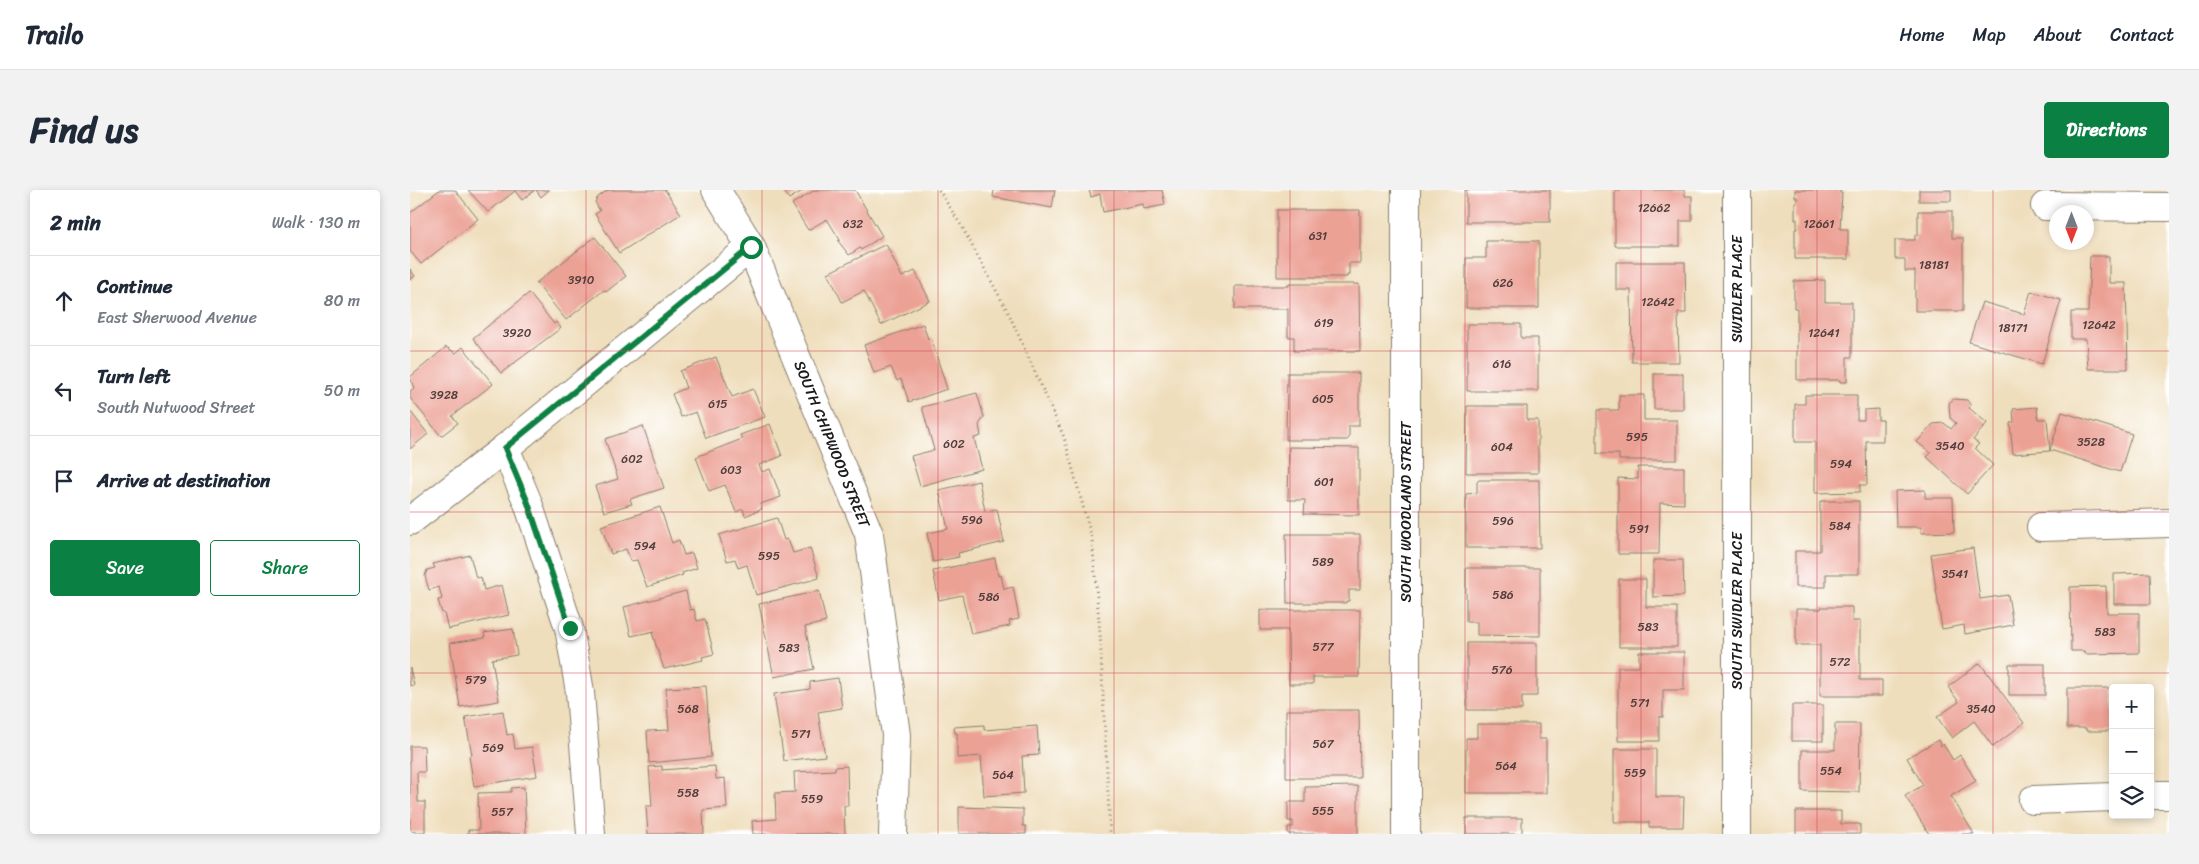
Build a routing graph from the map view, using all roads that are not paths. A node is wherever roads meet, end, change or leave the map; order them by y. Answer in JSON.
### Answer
{"nodes":[{"id":1,"x":716,"y":190,"type":"edge"},
{"id":2,"x":1406,"y":190,"type":"edge"},
{"id":3,"x":1738,"y":190,"type":"edge"},
{"id":4,"x":2045,"y":206,"type":"dead end"},
{"id":5,"x":2169,"y":208,"type":"edge"},
{"id":6,"x":751,"y":247,"type":"junction"},
{"id":7,"x":1736,"y":388,"type":"joint"},
{"id":8,"x":505,"y":448,"type":"junction"},
{"id":9,"x":410,"y":521,"type":"edge"},
{"id":10,"x":2169,"y":523,"type":"edge"},
{"id":11,"x":2041,"y":527,"type":"dead end"},
{"id":12,"x":2154,"y":795,"type":"edge"},
{"id":13,"x":2169,"y":795,"type":"edge"},
{"id":14,"x":2109,"y":797,"type":"edge"},
{"id":15,"x":2033,"y":800,"type":"dead end"},
{"id":16,"x":591,"y":834,"type":"edge"},
{"id":17,"x":893,"y":834,"type":"edge"},
{"id":18,"x":1406,"y":834,"type":"edge"},
{"id":19,"x":1738,"y":834,"type":"edge"}],
"edges":[{"from":1,"to":6,"type":"street","name":"SOUTH CHIPWOOD STREET"},
{"from":2,"to":18,"type":"street","name":"SOUTH WOODLAND STREET"},
{"from":3,"to":7,"type":"street","name":"SWIDLER PLACE"},
{"from":4,"to":5,"type":"street"},
{"from":6,"to":8,"type":"street"},
{"from":6,"to":17,"type":"street","name":"SOUTH CHIPWOOD STREET"},
{"from":7,"to":19,"type":"street","name":"SOUTH SWIDLER PLACE"},
{"from":8,"to":9,"type":"street"},
{"from":8,"to":16,"type":"street"},
{"from":10,"to":11,"type":"street"},
{"from":12,"to":13,"type":"street"},
{"from":14,"to":15,"type":"street"}]}
